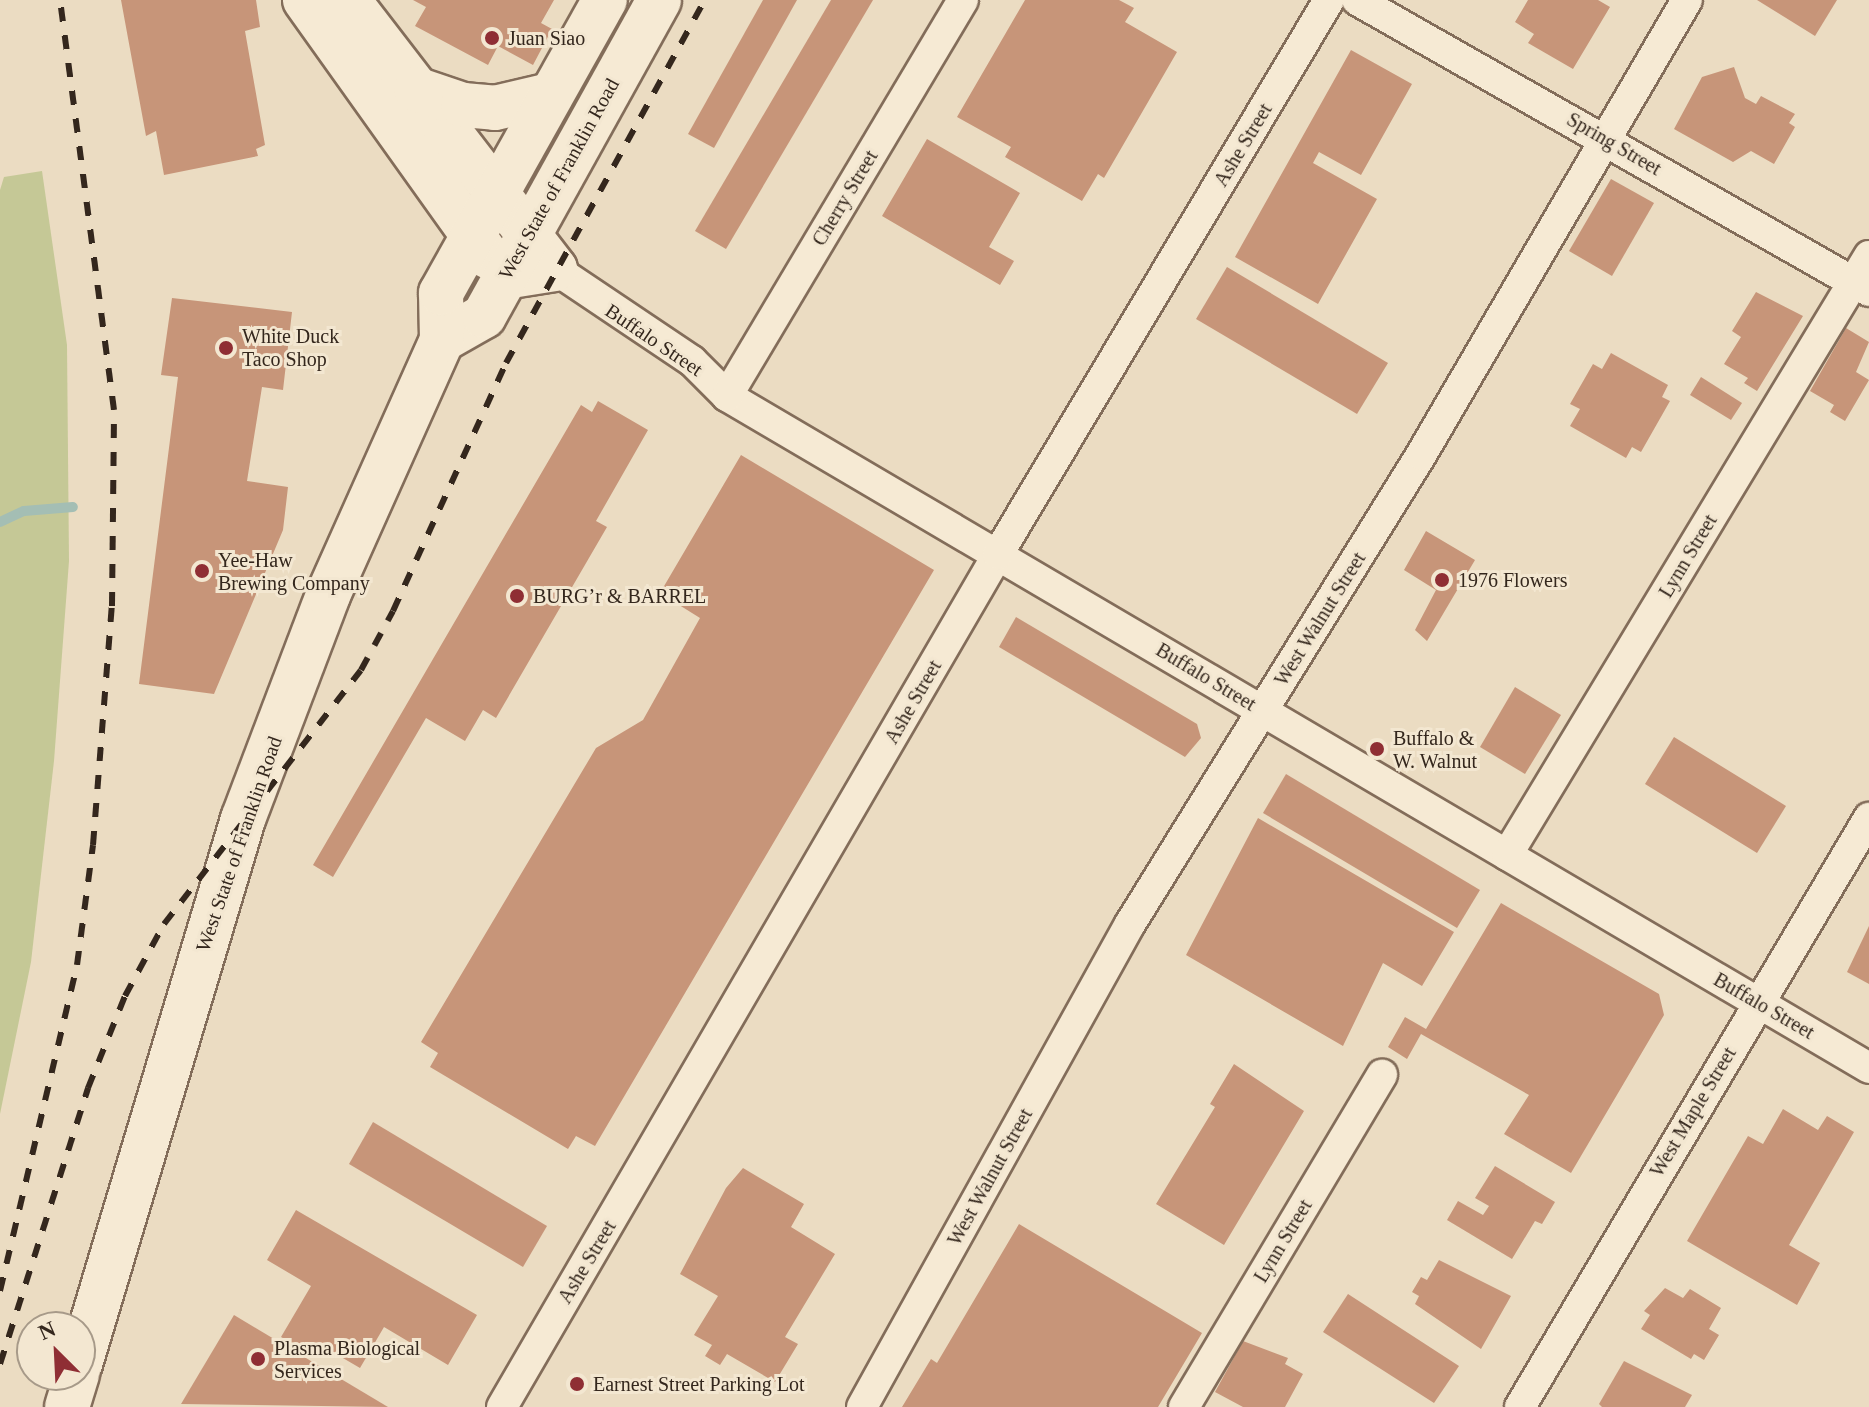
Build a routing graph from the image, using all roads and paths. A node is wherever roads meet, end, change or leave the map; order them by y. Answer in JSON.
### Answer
{"nodes":[{"id":1,"x":305,"y":0,"type":"edge"},
{"id":2,"x":348,"y":0,"type":"edge"},
{"id":3,"x":605,"y":0,"type":"edge"},
{"id":4,"x":659,"y":0,"type":"edge"},
{"id":5,"x":963,"y":0,"type":"edge"},
{"id":6,"x":1329,"y":0,"type":"edge"},
{"id":7,"x":1357,"y":0,"type":"edge"},
{"id":8,"x":1687,"y":0,"type":"edge"},
{"id":9,"x":416,"y":89,"type":"junction"},
{"id":10,"x":550,"y":95,"type":"junction"},
{"id":11,"x":1603,"y":137,"type":"junction"},
{"id":12,"x":497,"y":193,"type":"junction"},
{"id":13,"x":531,"y":231,"type":"junction"},
{"id":14,"x":472,"y":237,"type":"junction"},
{"id":15,"x":1869,"y":256,"type":"edge"},
{"id":16,"x":555,"y":269,"type":"junction"},
{"id":17,"x":505,"y":277,"type":"junction"},
{"id":18,"x":1861,"y":287,"type":"edge"},
{"id":19,"x":442,"y":340,"type":"junction"},
{"id":20,"x":727,"y":396,"type":"junction"},
{"id":21,"x":998,"y":554,"type":"junction"},
{"id":22,"x":1263,"y":712,"type":"junction"},
{"id":23,"x":1869,"y":818,"type":"edge"},
{"id":24,"x":1507,"y":855,"type":"junction"},
{"id":25,"x":1757,"y":1002,"type":"junction"},
{"id":26,"x":1869,"y":1068,"type":"edge"},
{"id":27,"x":1382,"y":1075,"type":"dead end"},
{"id":28,"x":96,"y":1311,"type":"edge"},
{"id":29,"x":502,"y":1407,"type":"edge"},
{"id":30,"x":862,"y":1407,"type":"edge"},
{"id":31,"x":1184,"y":1407,"type":"edge"},
{"id":32,"x":1520,"y":1407,"type":"edge"}],
"edges":[{"from":1,"to":14,"type":"main road"},
{"from":2,"to":9,"type":"main road","name":"Buffalo Street"},
{"from":3,"to":10,"type":"main road","name":"West State of Franklin Road"},
{"from":4,"to":13,"type":"main road","name":"West State of Franklin Road"},
{"from":5,"to":20,"type":"street","name":"Cherry Street"},
{"from":6,"to":21,"type":"street","name":"Ashe Street"},
{"from":7,"to":11,"type":"street","name":"Spring Street"},
{"from":8,"to":11,"type":"street","name":"West Walnut Street"},
{"from":9,"to":10,"type":"main road"},
{"from":9,"to":12,"type":"main road","name":"Buffalo Street"},
{"from":10,"to":12,"type":"main road","name":"West State of Franklin Road"},
{"from":11,"to":18,"type":"street","name":"Spring Street"},
{"from":11,"to":22,"type":"street","name":"West Walnut Street"},
{"from":12,"to":13,"type":"main road","name":"Buffalo Street"},
{"from":12,"to":14,"type":"main road","name":"West State of Franklin Road"},
{"from":13,"to":16,"type":"main road","name":"Buffalo Street"},
{"from":13,"to":17,"type":"main road","name":"West State of Franklin Road"},
{"from":14,"to":17,"type":"main road"},
{"from":14,"to":19,"type":"main road","name":"West State of Franklin Road"},
{"from":15,"to":18,"type":"street","name":"Lynn Street"},
{"from":16,"to":17,"type":"main road"},
{"from":16,"to":20,"type":"street","name":"Buffalo Street"},
{"from":17,"to":19,"type":"main road","name":"West State of Franklin Road"},
{"from":18,"to":24,"type":"street","name":"Lynn Street"},
{"from":19,"to":28,"type":"main road","name":"West State of Franklin Road"},
{"from":20,"to":21,"type":"street","name":"Buffalo Street"},
{"from":21,"to":22,"type":"street","name":"Buffalo Street"},
{"from":21,"to":29,"type":"street","name":"Ashe Street"},
{"from":22,"to":24,"type":"street","name":"Buffalo Street"},
{"from":22,"to":30,"type":"street","name":"West Walnut Street"},
{"from":23,"to":25,"type":"street","name":"West Maple Street"},
{"from":24,"to":25,"type":"street","name":"Buffalo Street"},
{"from":25,"to":26,"type":"street","name":"Buffalo Street"},
{"from":25,"to":32,"type":"street","name":"West Maple Street"},
{"from":27,"to":31,"type":"street","name":"Lynn Street"}]}
